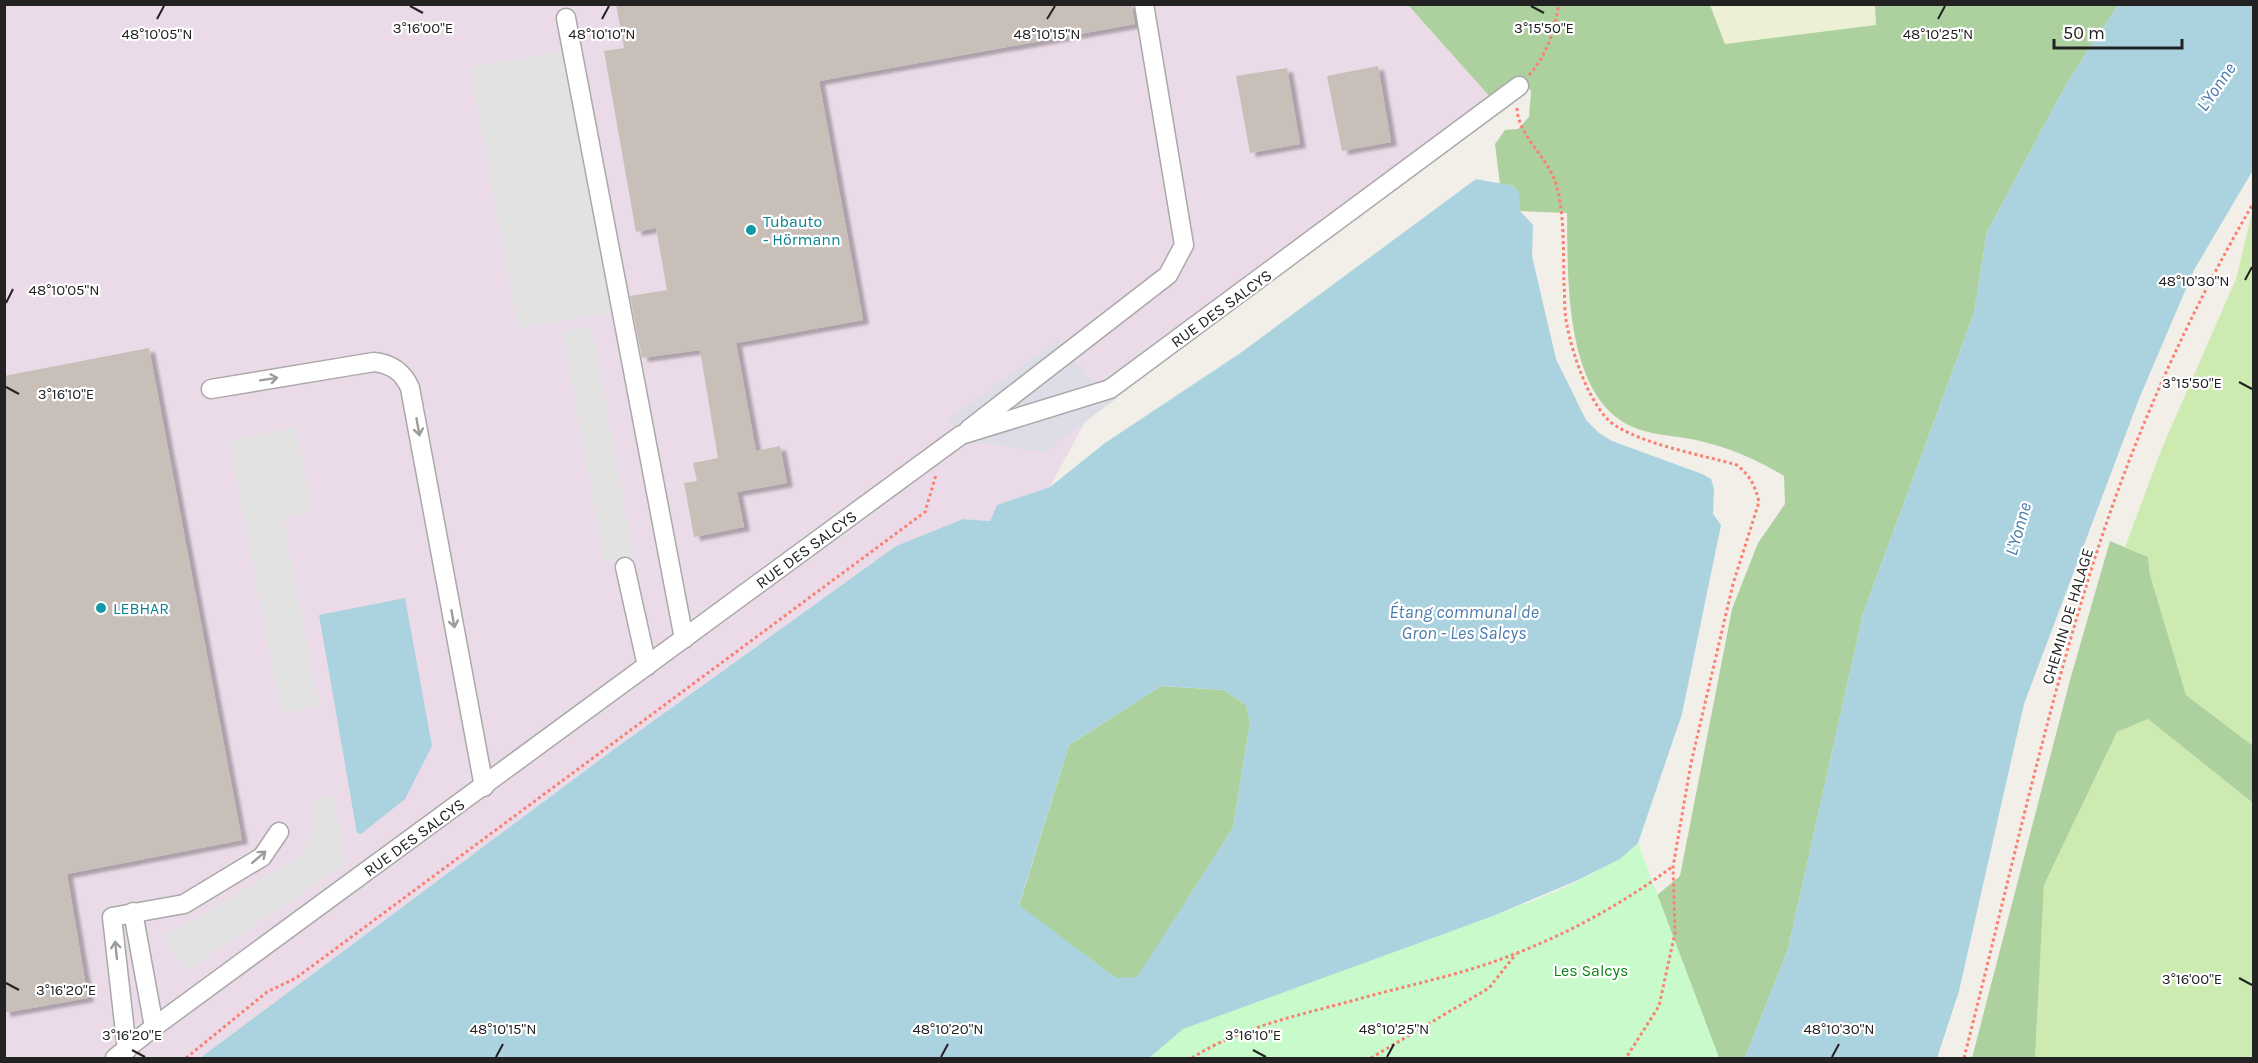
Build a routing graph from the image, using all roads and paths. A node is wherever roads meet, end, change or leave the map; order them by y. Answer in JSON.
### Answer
{"nodes":[{"id":1,"x":1144,"y":4,"type":"edge"},
{"id":2,"x":1559,"y":4,"type":"edge"},
{"id":3,"x":566,"y":18,"type":"dead end"},
{"id":4,"x":1519,"y":86,"type":"junction"},
{"id":5,"x":2253,"y":202,"type":"edge"},
{"id":6,"x":211,"y":389,"type":"dead end"},
{"id":7,"x":961,"y":435,"type":"junction"},
{"id":8,"x":944,"y":447,"type":"junction"},
{"id":9,"x":625,"y":567,"type":"dead end"},
{"id":10,"x":684,"y":639,"type":"junction"},
{"id":11,"x":647,"y":666,"type":"junction"},
{"id":12,"x":484,"y":787,"type":"junction"},
{"id":13,"x":279,"y":832,"type":"dead end"},
{"id":14,"x":1673,"y":867,"type":"junction"},
{"id":15,"x":133,"y":912,"type":"junction"},
{"id":16,"x":1516,"y":953,"type":"junction"},
{"id":17,"x":154,"y":1027,"type":"junction"},
{"id":18,"x":121,"y":1054,"type":"edge"},
{"id":19,"x":186,"y":1059,"type":"edge"},
{"id":20,"x":1192,"y":1059,"type":"edge"},
{"id":21,"x":1371,"y":1059,"type":"edge"},
{"id":22,"x":1626,"y":1059,"type":"edge"},
{"id":23,"x":1965,"y":1059,"type":"edge"}],
"edges":[{"from":1,"to":7,"type":"street"},
{"from":2,"to":4,"type":"path"},
{"from":3,"to":10,"type":"street"},
{"from":4,"to":7,"type":"street","name":"RUE DES SALCYS"},
{"from":4,"to":14,"type":"path"},
{"from":5,"to":23,"type":"path","name":"CHEMIN DE HALAGE"},
{"from":6,"to":12,"type":"street","one_way":true},
{"from":7,"to":8,"type":"street","name":"RUE DES SALCYS"},
{"from":8,"to":10,"type":"street","name":"RUE DES SALCYS"},
{"from":8,"to":19,"type":"path"},
{"from":9,"to":11,"type":"street"},
{"from":10,"to":11,"type":"street","name":"RUE DES SALCYS"},
{"from":11,"to":12,"type":"street","name":"RUE DES SALCYS"},
{"from":12,"to":17,"type":"street","name":"RUE DES SALCYS"},
{"from":15,"to":13,"type":"street","one_way":true},
{"from":14,"to":16,"type":"path"},
{"from":14,"to":22,"type":"path"},
{"from":15,"to":17,"type":"street"},
{"from":18,"to":15,"type":"street","one_way":true},
{"from":16,"to":20,"type":"path"},
{"from":16,"to":21,"type":"path"},
{"from":17,"to":18,"type":"street","name":"RUE DES SALCYS"}]}
